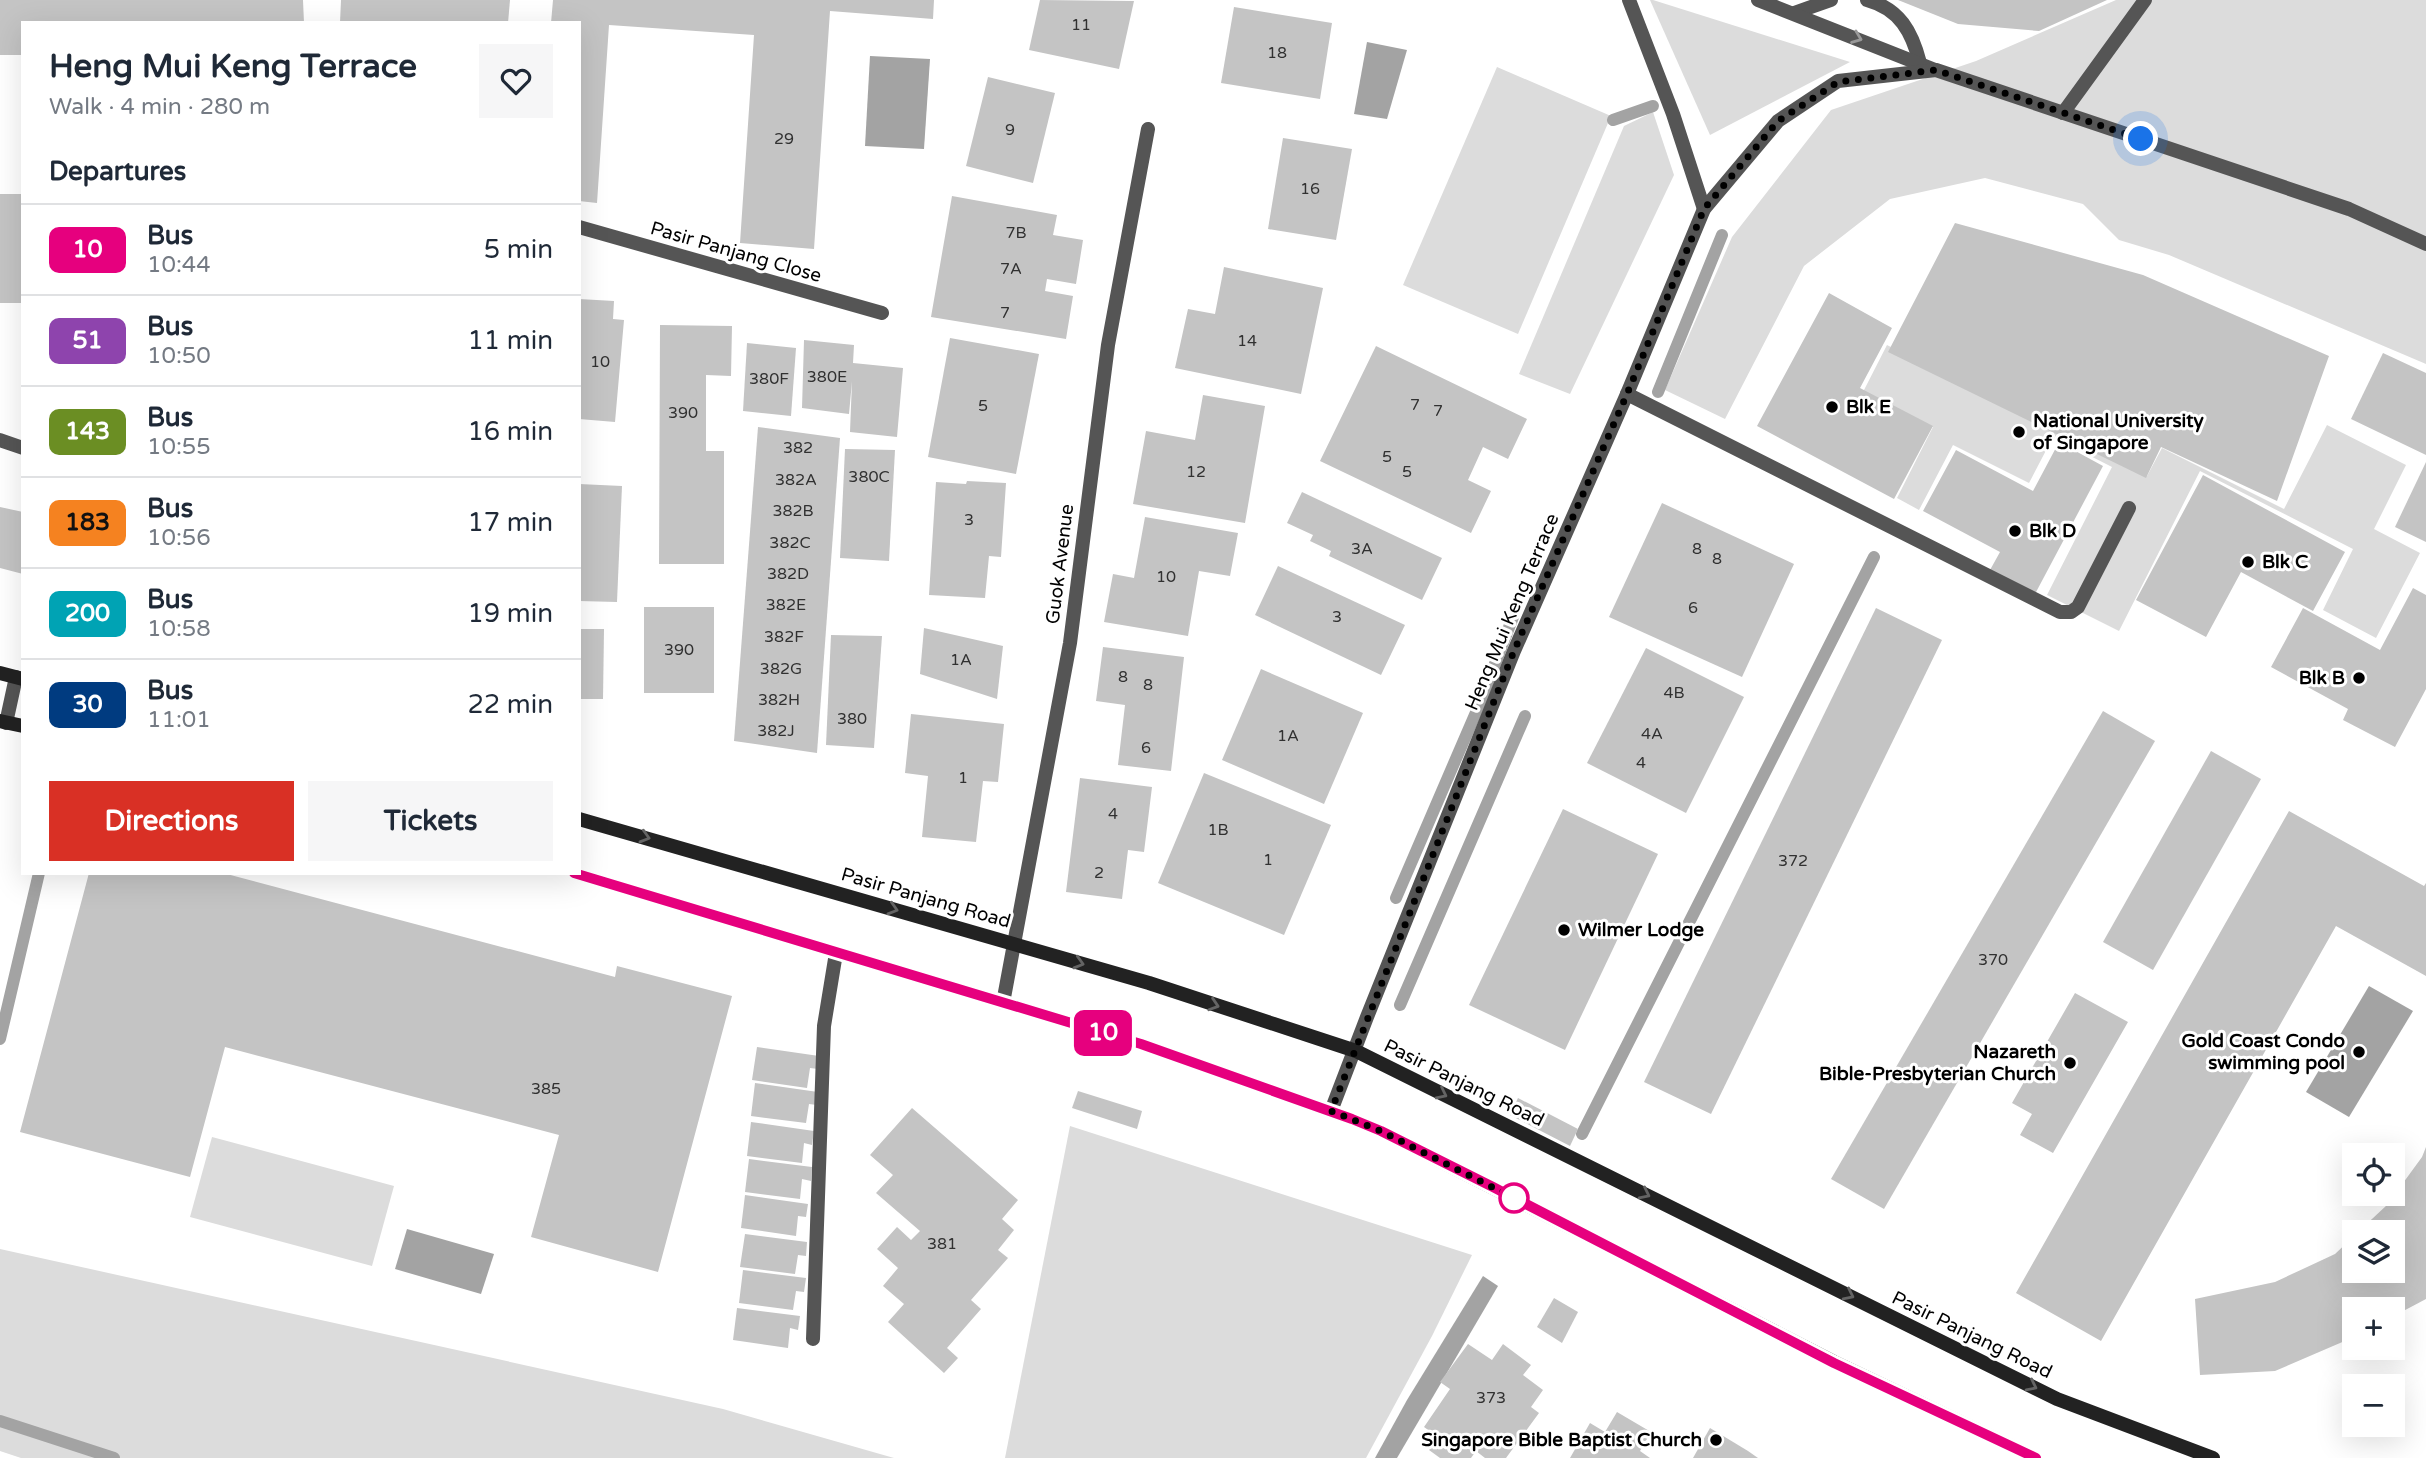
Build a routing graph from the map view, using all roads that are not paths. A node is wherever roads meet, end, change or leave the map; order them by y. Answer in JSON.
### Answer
{"nodes":[{"id":1,"x":1629,"y":0,"type":"edge"},
{"id":2,"x":1758,"y":0,"type":"edge"},
{"id":3,"x":1831,"y":0,"type":"edge"},
{"id":4,"x":1867,"y":0,"type":"edge"},
{"id":5,"x":2145,"y":0,"type":"edge"},
{"id":6,"x":1794,"y":13,"type":"junction"},
{"id":7,"x":1920,"y":63,"type":"junction"},
{"id":8,"x":1936,"y":70,"type":"junction"},
{"id":9,"x":2063,"y":113,"type":"junction"},
{"id":10,"x":1148,"y":129,"type":"dead end"},
{"id":11,"x":1704,"y":209,"type":"junction"},
{"id":12,"x":581,"y":228,"type":"edge"},
{"id":13,"x":2426,"y":244,"type":"edge"},
{"id":14,"x":882,"y":313,"type":"dead end"},
{"id":15,"x":1627,"y":394,"type":"junction"},
{"id":16,"x":0,"y":440,"type":"edge"},
{"id":17,"x":21,"y":447,"type":"edge"},
{"id":18,"x":2129,"y":508,"type":"dead end"},
{"id":19,"x":0,"y":673,"type":"edge"},
{"id":20,"x":19,"y":678,"type":"edge"},
{"id":21,"x":3,"y":722,"type":"edge"},
{"id":22,"x":21,"y":726,"type":"edge"},
{"id":23,"x":581,"y":820,"type":"edge"},
{"id":24,"x":581,"y":875,"type":"edge"},
{"id":25,"x":1013,"y":944,"type":"junction"},
{"id":26,"x":836,"y":953,"type":"junction"},
{"id":27,"x":1003,"y":1003,"type":"junction"},
{"id":28,"x":1356,"y":1051,"type":"junction"},
{"id":29,"x":1331,"y":1111,"type":"junction"},
{"id":30,"x":813,"y":1339,"type":"dead end"},
{"id":31,"x":2036,"y":1458,"type":"edge"},
{"id":32,"x":2213,"y":1458,"type":"edge"}],
"edges":[{"from":1,"to":11,"type":"street"},
{"from":2,"to":6,"type":"street"},
{"from":3,"to":6,"type":"street"},
{"from":4,"to":7,"type":"street"},
{"from":5,"to":9,"type":"street"},
{"from":6,"to":7,"type":"street","one_way":true},
{"from":7,"to":8,"type":"street"},
{"from":8,"to":9,"type":"street","name":"Heng Mui Keng Terrace"},
{"from":8,"to":11,"type":"street","name":"Heng Mui Keng Terrace"},
{"from":9,"to":13,"type":"street","name":"Heng Mui Keng Terrace"},
{"from":10,"to":25,"type":"street","name":"Guok Avenue"},
{"from":11,"to":15,"type":"street","name":"Heng Mui Keng Terrace"},
{"from":12,"to":14,"type":"street","name":"Pasir Panjang Close"},
{"from":15,"to":18,"type":"street"},
{"from":15,"to":28,"type":"street","name":"Heng Mui Keng Terrace"},
{"from":16,"to":17,"type":"street"},
{"from":19,"to":20,"type":"main road"},
{"from":20,"to":21,"type":"street"},
{"from":21,"to":22,"type":"main road"},
{"from":23,"to":25,"type":"main road","name":"Pasir Panjang Road","one_way":true},
{"from":24,"to":26,"type":"main road"},
{"from":25,"to":27,"type":"street","name":"Guok Avenue"},
{"from":25,"to":28,"type":"main road","name":"Pasir Panjang Road","one_way":true},
{"from":26,"to":27,"type":"main road"},
{"from":26,"to":30,"type":"street"},
{"from":27,"to":29,"type":"main road"},
{"from":28,"to":29,"type":"street","name":"Heng Mui Keng Terrace"},
{"from":28,"to":32,"type":"main road","name":"Pasir Panjang Road","one_way":true},
{"from":29,"to":31,"type":"main road"}]}
